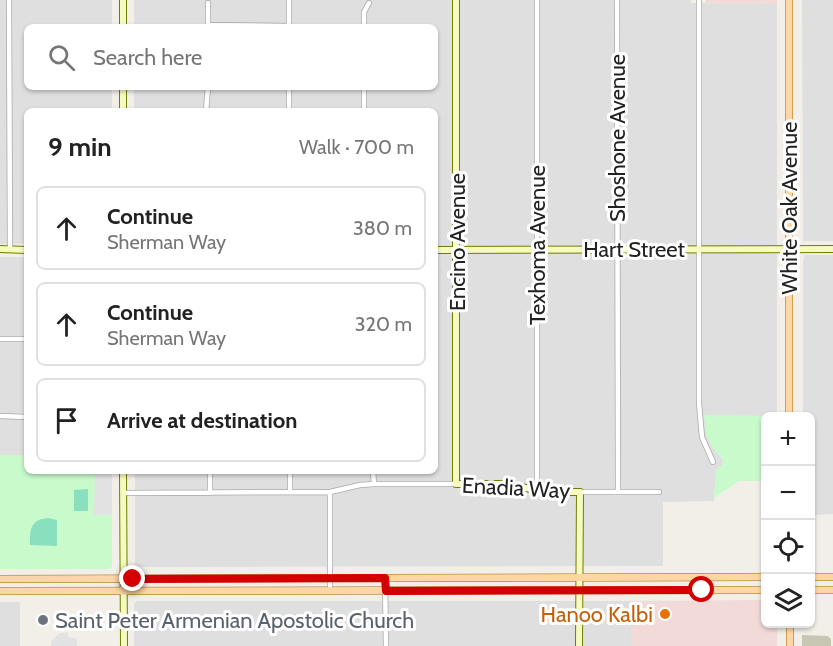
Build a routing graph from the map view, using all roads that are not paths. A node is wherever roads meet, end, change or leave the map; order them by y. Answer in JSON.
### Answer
{"nodes":[{"id":1,"x":9,"y":0,"type":"edge"},
{"id":2,"x":123,"y":0,"type":"edge"},
{"id":3,"x":289,"y":0,"type":"edge"},
{"id":4,"x":456,"y":0,"type":"edge"},
{"id":5,"x":537,"y":0,"type":"edge"},
{"id":6,"x":617,"y":0,"type":"edge"},
{"id":7,"x":699,"y":0,"type":"edge"},
{"id":8,"x":789,"y":0,"type":"edge"},
{"id":9,"x":208,"y":3,"type":"dead end"},
{"id":10,"x":369,"y":3,"type":"dead end"},
{"id":11,"x":123,"y":24,"type":"edge"},
{"id":12,"x":208,"y":24,"type":"edge"},
{"id":13,"x":289,"y":24,"type":"edge"},
{"id":14,"x":364,"y":24,"type":"edge"},
{"id":15,"x":123,"y":90,"type":"edge"},
{"id":16,"x":208,"y":90,"type":"edge"},
{"id":17,"x":289,"y":90,"type":"edge"},
{"id":18,"x":364,"y":90,"type":"edge"},
{"id":19,"x":123,"y":108,"type":"edge"},
{"id":20,"x":206,"y":108,"type":"edge"},
{"id":21,"x":289,"y":108,"type":"edge"},
{"id":22,"x":364,"y":108,"type":"edge"},
{"id":23,"x":0,"y":249,"type":"edge"},
{"id":24,"x":10,"y":249,"type":"junction"},
{"id":25,"x":537,"y":249,"type":"junction"},
{"id":26,"x":617,"y":249,"type":"junction"},
{"id":27,"x":699,"y":249,"type":"junction"},
{"id":28,"x":790,"y":249,"type":"junction"},
{"id":29,"x":833,"y":249,"type":"edge"},
{"id":30,"x":24,"y":250,"type":"edge"},
{"id":31,"x":438,"y":250,"type":"edge"},
{"id":32,"x":457,"y":250,"type":"junction"},
{"id":33,"x":0,"y":339,"type":"edge"},
{"id":34,"x":24,"y":339,"type":"edge"},
{"id":35,"x":789,"y":412,"type":"edge"},
{"id":36,"x":0,"y":416,"type":"edge"},
{"id":37,"x":24,"y":417,"type":"edge"},
{"id":38,"x":713,"y":462,"type":"dead end"},
{"id":39,"x":123,"y":474,"type":"edge"},
{"id":40,"x":210,"y":474,"type":"edge"},
{"id":41,"x":290,"y":474,"type":"edge"},
{"id":42,"x":374,"y":474,"type":"edge"},
{"id":43,"x":374,"y":484,"type":"junction"},
{"id":44,"x":456,"y":484,"type":"junction"},
{"id":45,"x":537,"y":490,"type":"junction"},
{"id":46,"x":290,"y":492,"type":"junction"},
{"id":47,"x":330,"y":492,"type":"junction"},
{"id":48,"x":580,"y":492,"type":"junction"},
{"id":49,"x":618,"y":492,"type":"junction"},
{"id":50,"x":659,"y":492,"type":"dead end"},
{"id":51,"x":123,"y":493,"type":"junction"},
{"id":52,"x":210,"y":493,"type":"junction"},
{"id":53,"x":761,"y":577,"type":"edge"},
{"id":54,"x":330,"y":578,"type":"junction"},
{"id":55,"x":385,"y":578,"type":"junction"},
{"id":56,"x":579,"y":578,"type":"junction"},
{"id":57,"x":815,"y":578,"type":"edge"},
{"id":58,"x":833,"y":578,"type":"edge"},
{"id":59,"x":0,"y":579,"type":"edge"},
{"id":60,"x":123,"y":579,"type":"junction"},
{"id":61,"x":330,"y":590,"type":"junction"},
{"id":62,"x":579,"y":590,"type":"junction"},
{"id":63,"x":761,"y":590,"type":"edge"},
{"id":64,"x":815,"y":590,"type":"edge"},
{"id":65,"x":833,"y":590,"type":"edge"},
{"id":66,"x":0,"y":591,"type":"edge"},
{"id":67,"x":123,"y":591,"type":"junction"},
{"id":68,"x":386,"y":591,"type":"junction"},
{"id":69,"x":790,"y":628,"type":"edge"},
{"id":70,"x":124,"y":646,"type":"edge"},
{"id":71,"x":386,"y":646,"type":"edge"},
{"id":72,"x":579,"y":646,"type":"edge"},
{"id":73,"x":790,"y":646,"type":"edge"}],
"edges":[{"from":1,"to":24,"type":"street"},
{"from":2,"to":11,"type":"street"},
{"from":3,"to":13,"type":"street"},
{"from":4,"to":32,"type":"street","name":"Encino Avenue"},
{"from":5,"to":25,"type":"street","name":"Texhoma Avenue"},
{"from":6,"to":26,"type":"street","name":"Shoshone Avenue"},
{"from":7,"to":27,"type":"street"},
{"from":8,"to":28,"type":"main road","name":"White Oak Avenue"},
{"from":9,"to":12,"type":"street"},
{"from":10,"to":14,"type":"street"},
{"from":15,"to":19,"type":"street"},
{"from":16,"to":20,"type":"street"},
{"from":17,"to":21,"type":"street"},
{"from":18,"to":22,"type":"street"},
{"from":23,"to":24,"type":"street"},
{"from":24,"to":30,"type":"street"},
{"from":25,"to":26,"type":"street","name":"Hart Street"},
{"from":25,"to":32,"type":"street","name":"Hart Street"},
{"from":25,"to":45,"type":"street","name":"Texhoma Avenue"},
{"from":26,"to":27,"type":"street","name":"Hart Street"},
{"from":26,"to":49,"type":"street","name":"Shoshone Avenue"},
{"from":27,"to":28,"type":"street","name":"Hart Street"},
{"from":27,"to":38,"type":"street"},
{"from":28,"to":29,"type":"street","name":"Hart Street"},
{"from":28,"to":35,"type":"main road","name":"White Oak Avenue"},
{"from":31,"to":32,"type":"street","name":"Hart Street"},
{"from":32,"to":44,"type":"street","name":"Encino Avenue"},
{"from":33,"to":34,"type":"street"},
{"from":36,"to":37,"type":"street"},
{"from":39,"to":51,"type":"street"},
{"from":40,"to":52,"type":"street"},
{"from":41,"to":46,"type":"street"},
{"from":42,"to":43,"type":"street"},
{"from":43,"to":44,"type":"street","name":"Enadia Way"},
{"from":43,"to":47,"type":"street","name":"Enadia Way"},
{"from":44,"to":45,"type":"street","name":"Enadia Way"},
{"from":45,"to":48,"type":"street","name":"Enadia Way"},
{"from":46,"to":47,"type":"street","name":"Enadia Way"},
{"from":46,"to":52,"type":"street","name":"Enadia Way"},
{"from":47,"to":54,"type":"street"},
{"from":48,"to":49,"type":"street","name":"Enadia Way"},
{"from":48,"to":56,"type":"street"},
{"from":49,"to":50,"type":"street","name":"Enadia Way"},
{"from":51,"to":52,"type":"street","name":"Enadia Way"},
{"from":51,"to":60,"type":"street"},
{"from":53,"to":56,"type":"main road"},
{"from":54,"to":55,"type":"main road"},
{"from":54,"to":60,"type":"main road"},
{"from":54,"to":61,"type":"street"},
{"from":55,"to":56,"type":"main road"},
{"from":55,"to":68,"type":"street"},
{"from":56,"to":62,"type":"street"},
{"from":57,"to":58,"type":"main road"},
{"from":59,"to":60,"type":"main road"},
{"from":60,"to":67,"type":"street"},
{"from":61,"to":67,"type":"main road"},
{"from":61,"to":68,"type":"main road"},
{"from":62,"to":63,"type":"main road"},
{"from":62,"to":68,"type":"main road"},
{"from":62,"to":72,"type":"street"},
{"from":64,"to":65,"type":"main road"},
{"from":66,"to":67,"type":"main road"},
{"from":67,"to":70,"type":"street"},
{"from":68,"to":71,"type":"street"},
{"from":69,"to":73,"type":"main road"}]}
